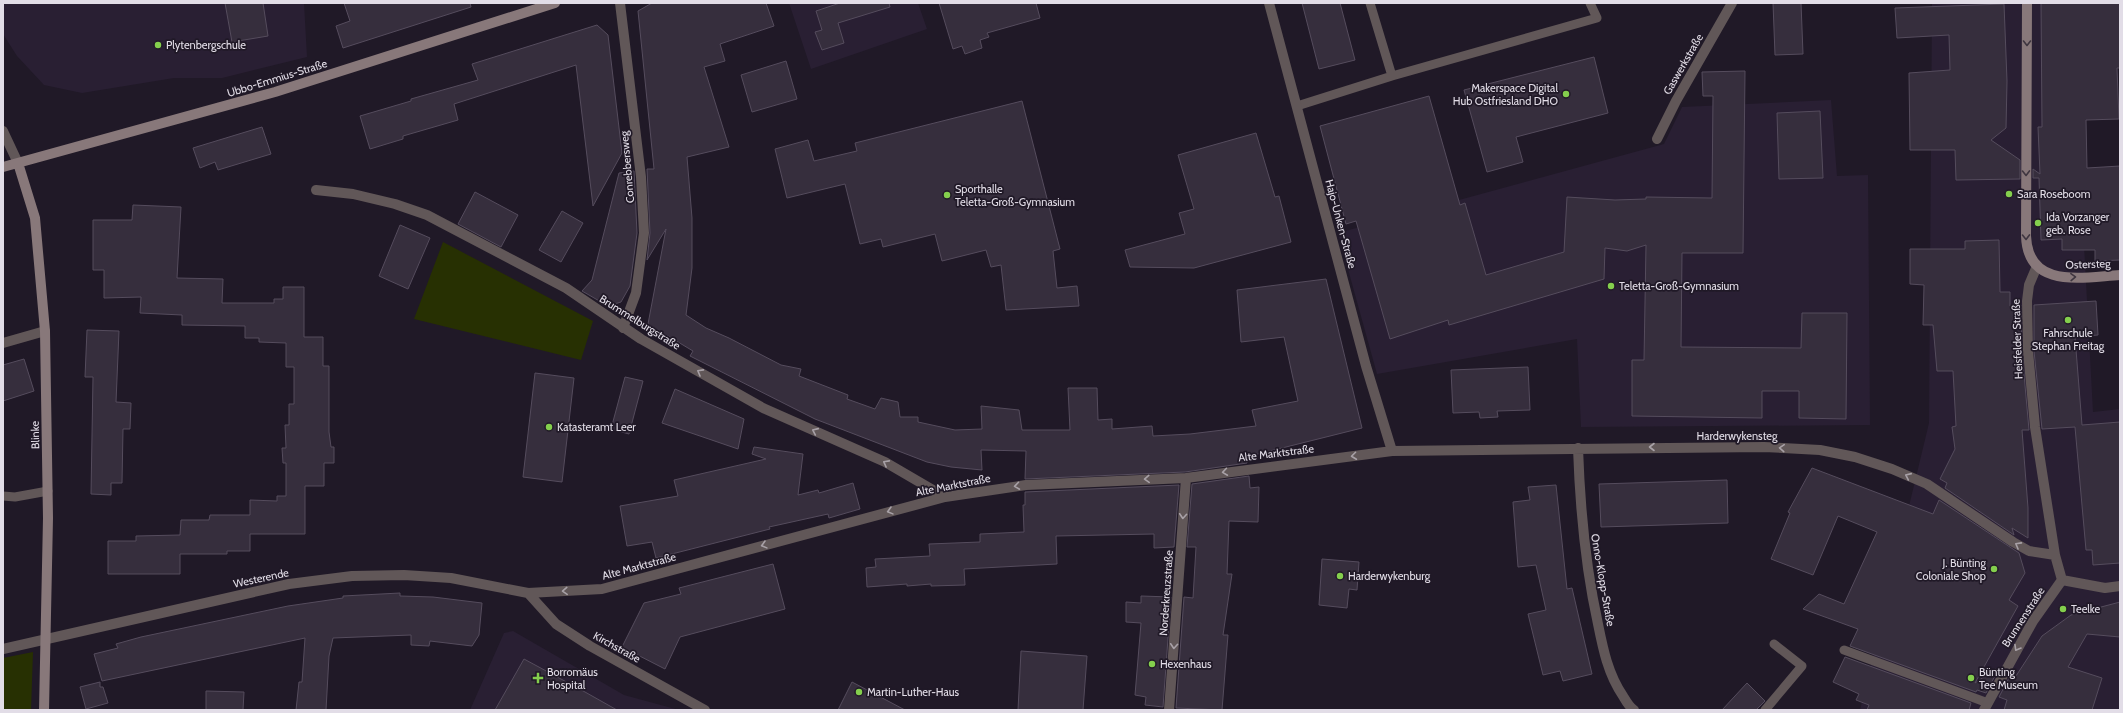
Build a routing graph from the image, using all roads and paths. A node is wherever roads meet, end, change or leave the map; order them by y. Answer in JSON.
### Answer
{"nodes":[{"id":1,"x":555,"y":3,"type":"edge"},
{"id":2,"x":620,"y":3,"type":"edge"},
{"id":3,"x":1269,"y":3,"type":"edge"},
{"id":4,"x":1370,"y":3,"type":"edge"},
{"id":5,"x":1590,"y":3,"type":"edge"},
{"id":6,"x":1732,"y":3,"type":"edge"},
{"id":7,"x":2027,"y":3,"type":"edge"},
{"id":8,"x":1392,"y":76,"type":"junction"},
{"id":9,"x":1297,"y":106,"type":"junction"},
{"id":10,"x":3,"y":131,"type":"edge"},
{"id":11,"x":1657,"y":139,"type":"dead end"},
{"id":12,"x":18,"y":163,"type":"junction"},
{"id":13,"x":3,"y":167,"type":"edge"},
{"id":14,"x":316,"y":190,"type":"dead end"},
{"id":15,"x":2037,"y":266,"type":"junction"},
{"id":16,"x":2120,"y":275,"type":"edge"},
{"id":17,"x":623,"y":328,"type":"junction"},
{"id":18,"x":45,"y":331,"type":"junction"},
{"id":19,"x":3,"y":343,"type":"edge"},
{"id":20,"x":1578,"y":448,"type":"junction"},
{"id":21,"x":1392,"y":451,"type":"junction"},
{"id":22,"x":1186,"y":478,"type":"junction"},
{"id":23,"x":48,"y":491,"type":"junction"},
{"id":24,"x":3,"y":496,"type":"edge"},
{"id":25,"x":945,"y":497,"type":"junction"},
{"id":26,"x":2055,"y":554,"type":"junction"},
{"id":27,"x":2062,"y":580,"type":"junction"},
{"id":28,"x":2120,"y":586,"type":"edge"},
{"id":29,"x":528,"y":592,"type":"junction"},
{"id":30,"x":45,"y":639,"type":"junction"},
{"id":31,"x":1774,"y":644,"type":"dead end"},
{"id":32,"x":3,"y":649,"type":"edge"},
{"id":33,"x":1844,"y":650,"type":"dead end"},
{"id":34,"x":1986,"y":707,"type":"edge"},
{"id":35,"x":44,"y":710,"type":"edge"},
{"id":36,"x":705,"y":710,"type":"edge"},
{"id":37,"x":1169,"y":710,"type":"edge"},
{"id":38,"x":1632,"y":710,"type":"edge"},
{"id":39,"x":1765,"y":710,"type":"edge"}],
"edges":[{"from":1,"to":12,"type":"main road","name":"Ubbo-Emmius-Straße"},
{"from":2,"to":17,"type":"street","name":"Conrebbersweg"},
{"from":3,"to":9,"type":"street","name":"Hajo-Unken-Straße"},
{"from":4,"to":8,"type":"lane"},
{"from":5,"to":8,"type":"lane"},
{"from":6,"to":11,"type":"street","name":"Gaswerkstraße"},
{"from":7,"to":15,"type":"main road","one_way":true},
{"from":8,"to":9,"type":"lane"},
{"from":9,"to":21,"type":"street","name":"Hajo-Unken-Straße"},
{"from":10,"to":12,"type":"street"},
{"from":12,"to":13,"type":"main road","name":"Ubbo-Emmius-Straße"},
{"from":12,"to":18,"type":"main road","name":"Blinke"},
{"from":14,"to":17,"type":"street","name":"Brummelburgstraße"},
{"from":15,"to":16,"type":"main road","name":"Ostersteg","one_way":true},
{"from":15,"to":26,"type":"street","name":"Heisfelder Straße"},
{"from":25,"to":17,"type":"street","name":"Brummelburgstraße","one_way":true},
{"from":18,"to":19,"type":"street"},
{"from":18,"to":23,"type":"main road","name":"Blinke"},
{"from":20,"to":21,"type":"street","name":"Harderwykensteg"},
{"from":26,"to":20,"type":"street","name":"Harderwykensteg","one_way":true},
{"from":20,"to":38,"type":"street","name":"Onno-Klopp-Straße"},
{"from":21,"to":22,"type":"street","name":"Alte Marktstraße","one_way":true},
{"from":22,"to":25,"type":"street","name":"Alte Marktstraße","one_way":true},
{"from":22,"to":37,"type":"street","name":"Norderkreuzstraße","one_way":true},
{"from":23,"to":24,"type":"lane"},
{"from":23,"to":30,"type":"main road","name":"Blinke"},
{"from":25,"to":29,"type":"street","name":"Alte Marktstraße","one_way":true},
{"from":26,"to":27,"type":"street","name":"Heisfelder Straße"},
{"from":27,"to":28,"type":"street"},
{"from":27,"to":34,"type":"street","name":"Brunnenstraße","one_way":true},
{"from":29,"to":30,"type":"street","name":"Westerende"},
{"from":29,"to":36,"type":"street","name":"Kirchstraße"},
{"from":30,"to":32,"type":"street","name":"Westerende"},
{"from":30,"to":35,"type":"main road","name":"Blinke"},
{"from":31,"to":39,"type":"lane"},
{"from":33,"to":34,"type":"lane"}]}
